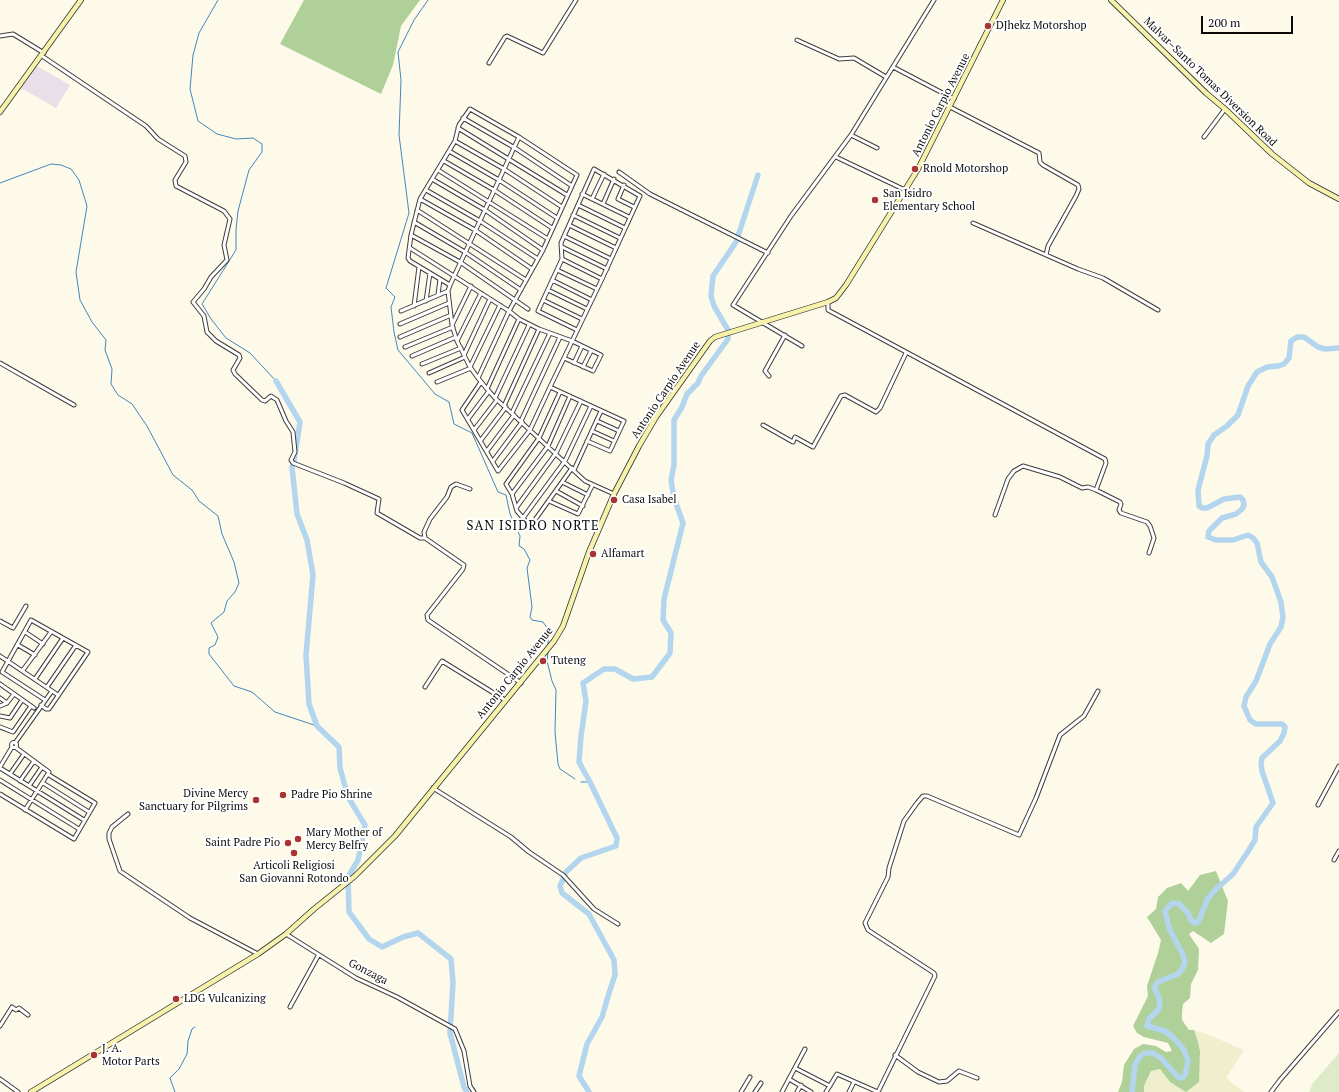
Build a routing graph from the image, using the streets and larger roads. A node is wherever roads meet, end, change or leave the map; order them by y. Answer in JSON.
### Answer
{"nodes":[{"id":1,"x":81,"y":0,"type":"edge"},
{"id":2,"x":569,"y":0,"type":"edge"},
{"id":3,"x":934,"y":0,"type":"edge"},
{"id":4,"x":1003,"y":0,"type":"edge"},
{"id":5,"x":1112,"y":0,"type":"edge"},
{"id":6,"x":575,"y":1,"type":"edge"},
{"id":7,"x":0,"y":36,"type":"edge"},
{"id":8,"x":797,"y":40,"type":"dead end"},
{"id":9,"x":43,"y":55,"type":"junction"},
{"id":10,"x":489,"y":63,"type":"dead end"},
{"id":11,"x":893,"y":67,"type":"junction"},
{"id":12,"x":886,"y":77,"type":"junction"},
{"id":13,"x":954,"y":99,"type":"junction"},
{"id":14,"x":950,"y":107,"type":"junction"},
{"id":15,"x":1225,"y":109,"type":"junction"},
{"id":16,"x":0,"y":112,"type":"edge"},
{"id":17,"x":463,"y":118,"type":"junction"},
{"id":18,"x":458,"y":128,"type":"junction"},
{"id":19,"x":851,"y":135,"type":"junction"},
{"id":20,"x":519,"y":137,"type":"junction"},
{"id":21,"x":1204,"y":137,"type":"dead end"},
{"id":22,"x":455,"y":141,"type":"junction"},
{"id":23,"x":515,"y":148,"type":"junction"},
{"id":24,"x":877,"y":148,"type":"dead end"},
{"id":25,"x":449,"y":151,"type":"junction"},
{"id":26,"x":836,"y":157,"type":"junction"},
{"id":27,"x":510,"y":158,"type":"junction"},
{"id":28,"x":444,"y":161,"type":"junction"},
{"id":29,"x":504,"y":169,"type":"junction"},
{"id":30,"x":438,"y":170,"type":"junction"},
{"id":31,"x":619,"y":172,"type":"dead end"},
{"id":32,"x":604,"y":174,"type":"junction"},
{"id":33,"x":432,"y":179,"type":"junction"},
{"id":34,"x":614,"y":179,"type":"junction"},
{"id":35,"x":499,"y":180,"type":"junction"},
{"id":36,"x":624,"y":185,"type":"junction"},
{"id":37,"x":572,"y":186,"type":"junction"},
{"id":38,"x":426,"y":190,"type":"junction"},
{"id":39,"x":494,"y":190,"type":"junction"},
{"id":40,"x":905,"y":190,"type":"junction"},
{"id":41,"x":582,"y":194,"type":"junction"},
{"id":42,"x":568,"y":195,"type":"junction"},
{"id":43,"x":420,"y":199,"type":"junction"},
{"id":44,"x":592,"y":199,"type":"junction"},
{"id":45,"x":1339,"y":199,"type":"edge"},
{"id":46,"x":489,"y":201,"type":"junction"},
{"id":47,"x":603,"y":204,"type":"junction"},
{"id":48,"x":578,"y":205,"type":"junction"},
{"id":49,"x":562,"y":207,"type":"junction"},
{"id":50,"x":634,"y":207,"type":"junction"},
{"id":51,"x":417,"y":210,"type":"junction"},
{"id":52,"x":485,"y":210,"type":"junction"},
{"id":53,"x":573,"y":215,"type":"junction"},
{"id":54,"x":557,"y":218,"type":"junction"},
{"id":55,"x":629,"y":218,"type":"junction"},
{"id":56,"x":480,"y":221,"type":"junction"},
{"id":57,"x":414,"y":222,"type":"junction"},
{"id":58,"x":973,"y":223,"type":"dead end"},
{"id":59,"x":569,"y":225,"type":"junction"},
{"id":60,"x":552,"y":228,"type":"junction"},
{"id":61,"x":625,"y":228,"type":"junction"},
{"id":62,"x":475,"y":230,"type":"junction"},
{"id":63,"x":411,"y":235,"type":"junction"},
{"id":64,"x":564,"y":236,"type":"junction"},
{"id":65,"x":620,"y":238,"type":"junction"},
{"id":66,"x":548,"y":239,"type":"junction"},
{"id":67,"x":470,"y":242,"type":"junction"},
{"id":68,"x":562,"y":246,"type":"junction"},
{"id":69,"x":410,"y":248,"type":"junction"},
{"id":70,"x":616,"y":248,"type":"junction"},
{"id":71,"x":543,"y":250,"type":"junction"},
{"id":72,"x":465,"y":252,"type":"junction"},
{"id":73,"x":768,"y":253,"type":"junction"},
{"id":74,"x":1046,"y":255,"type":"junction"},
{"id":75,"x":538,"y":259,"type":"junction"},
{"id":76,"x":562,"y":259,"type":"junction"},
{"id":77,"x":611,"y":259,"type":"junction"},
{"id":78,"x":460,"y":262,"type":"junction"},
{"id":79,"x":419,"y":267,"type":"junction"},
{"id":80,"x":532,"y":269,"type":"junction"},
{"id":81,"x":607,"y":269,"type":"junction"},
{"id":82,"x":557,"y":270,"type":"junction"},
{"id":83,"x":430,"y":273,"type":"junction"},
{"id":84,"x":454,"y":275,"type":"junction"},
{"id":85,"x":440,"y":279,"type":"junction"},
{"id":86,"x":602,"y":279,"type":"junction"},
{"id":87,"x":526,"y":280,"type":"junction"},
{"id":88,"x":552,"y":280,"type":"junction"},
{"id":89,"x":450,"y":285,"type":"junction"},
{"id":90,"x":471,"y":286,"type":"junction"},
{"id":91,"x":597,"y":289,"type":"junction"},
{"id":92,"x":521,"y":290,"type":"junction"},
{"id":93,"x":548,"y":290,"type":"junction"},
{"id":94,"x":448,"y":291,"type":"junction"},
{"id":95,"x":481,"y":293,"type":"junction"},
{"id":96,"x":438,"y":295,"type":"junction"},
{"id":97,"x":490,"y":299,"type":"junction"},
{"id":98,"x":515,"y":300,"type":"junction"},
{"id":99,"x":543,"y":300,"type":"junction"},
{"id":100,"x":592,"y":300,"type":"junction"},
{"id":101,"x":426,"y":301,"type":"junction"},
{"id":102,"x":828,"y":302,"type":"junction"},
{"id":103,"x":449,"y":303,"type":"junction"},
{"id":104,"x":500,"y":305,"type":"junction"},
{"id":105,"x":414,"y":306,"type":"junction"},
{"id":106,"x":528,"y":309,"type":"dead end"},
{"id":107,"x":587,"y":309,"type":"junction"},
{"id":108,"x":1158,"y":310,"type":"dead end"},
{"id":109,"x":509,"y":311,"type":"junction"},
{"id":110,"x":401,"y":312,"type":"dead end"},
{"id":111,"x":451,"y":315,"type":"junction"},
{"id":112,"x":519,"y":319,"type":"junction"},
{"id":113,"x":582,"y":319,"type":"junction"},
{"id":114,"x":763,"y":322,"type":"junction"},
{"id":115,"x":400,"y":324,"type":"dead end"},
{"id":116,"x":529,"y":325,"type":"junction"},
{"id":117,"x":453,"y":326,"type":"junction"},
{"id":118,"x":539,"y":329,"type":"junction"},
{"id":119,"x":577,"y":330,"type":"junction"},
{"id":120,"x":550,"y":333,"type":"junction"},
{"id":121,"x":785,"y":335,"type":"junction"},
{"id":122,"x":560,"y":336,"type":"junction"},
{"id":123,"x":400,"y":337,"type":"dead end"},
{"id":124,"x":457,"y":339,"type":"junction"},
{"id":125,"x":572,"y":341,"type":"junction"},
{"id":126,"x":582,"y":346,"type":"junction"},
{"id":127,"x":802,"y":346,"type":"dead end"},
{"id":128,"x":405,"y":347,"type":"dead end"},
{"id":129,"x":461,"y":348,"type":"junction"},
{"id":130,"x":592,"y":351,"type":"junction"},
{"id":131,"x":906,"y":353,"type":"junction"},
{"id":132,"x":412,"y":356,"type":"dead end"},
{"id":133,"x":464,"y":356,"type":"junction"},
{"id":134,"x":564,"y":358,"type":"junction"},
{"id":135,"x":0,"y":362,"type":"edge"},
{"id":136,"x":574,"y":363,"type":"junction"},
{"id":137,"x":422,"y":364,"type":"dead end"},
{"id":138,"x":471,"y":367,"type":"junction"},
{"id":139,"x":583,"y":367,"type":"junction"},
{"id":140,"x":429,"y":373,"type":"dead end"},
{"id":141,"x":769,"y":376,"type":"dead end"},
{"id":142,"x":478,"y":378,"type":"junction"},
{"id":143,"x":437,"y":382,"type":"dead end"},
{"id":144,"x":481,"y":382,"type":"junction"},
{"id":145,"x":550,"y":387,"type":"junction"},
{"id":146,"x":488,"y":390,"type":"junction"},
{"id":147,"x":560,"y":392,"type":"junction"},
{"id":148,"x":570,"y":396,"type":"junction"},
{"id":149,"x":496,"y":399,"type":"junction"},
{"id":150,"x":581,"y":401,"type":"junction"},
{"id":151,"x":74,"y":405,"type":"dead end"},
{"id":152,"x":591,"y":406,"type":"junction"},
{"id":153,"x":505,"y":407,"type":"junction"},
{"id":154,"x":601,"y":410,"type":"junction"},
{"id":155,"x":513,"y":414,"type":"junction"},
{"id":156,"x":468,"y":419,"type":"junction"},
{"id":157,"x":597,"y":421,"type":"junction"},
{"id":158,"x":521,"y":422,"type":"junction"},
{"id":159,"x":763,"y":426,"type":"dead end"},
{"id":160,"x":474,"y":430,"type":"junction"},
{"id":161,"x":530,"y":430,"type":"junction"},
{"id":162,"x":592,"y":431,"type":"junction"},
{"id":163,"x":619,"y":431,"type":"junction"},
{"id":164,"x":539,"y":438,"type":"junction"},
{"id":165,"x":481,"y":440,"type":"junction"},
{"id":166,"x":587,"y":441,"type":"junction"},
{"id":167,"x":614,"y":441,"type":"junction"},
{"id":168,"x":548,"y":446,"type":"junction"},
{"id":169,"x":487,"y":451,"type":"junction"},
{"id":170,"x":556,"y":453,"type":"junction"},
{"id":171,"x":494,"y":461,"type":"junction"},
{"id":172,"x":565,"y":461,"type":"junction"},
{"id":173,"x":573,"y":469,"type":"junction"},
{"id":174,"x":562,"y":482,"type":"junction"},
{"id":175,"x":592,"y":486,"type":"junction"},
{"id":176,"x":470,"y":489,"type":"dead end"},
{"id":177,"x":1096,"y":490,"type":"junction"},
{"id":178,"x":556,"y":492,"type":"junction"},
{"id":179,"x":512,"y":494,"type":"junction"},
{"id":180,"x":614,"y":494,"type":"junction"},
{"id":181,"x":588,"y":495,"type":"junction"},
{"id":182,"x":549,"y":501,"type":"junction"},
{"id":183,"x":583,"y":506,"type":"junction"},
{"id":184,"x":516,"y":508,"type":"junction"},
{"id":185,"x":996,"y":515,"type":"dead end"},
{"id":186,"x":524,"y":518,"type":"junction"},
{"id":187,"x":425,"y":538,"type":"junction"},
{"id":188,"x":1149,"y":553,"type":"dead end"},
{"id":189,"x":26,"y":606,"type":"dead end"},
{"id":190,"x":0,"y":621,"type":"edge"},
{"id":191,"x":25,"y":632,"type":"junction"},
{"id":192,"x":51,"y":632,"type":"junction"},
{"id":193,"x":63,"y":638,"type":"junction"},
{"id":194,"x":43,"y":644,"type":"junction"},
{"id":195,"x":18,"y":645,"type":"junction"},
{"id":196,"x":76,"y":645,"type":"junction"},
{"id":197,"x":35,"y":655,"type":"junction"},
{"id":198,"x":0,"y":656,"type":"edge"},
{"id":199,"x":9,"y":662,"type":"junction"},
{"id":200,"x":23,"y":670,"type":"junction"},
{"id":201,"x":35,"y":679,"type":"junction"},
{"id":202,"x":520,"y":682,"type":"junction"},
{"id":203,"x":0,"y":684,"type":"edge"},
{"id":204,"x":47,"y":687,"type":"junction"},
{"id":205,"x":425,"y":687,"type":"dead end"},
{"id":206,"x":52,"y":691,"type":"junction"},
{"id":207,"x":1098,"y":691,"type":"dead end"},
{"id":208,"x":14,"y":694,"type":"junction"},
{"id":209,"x":58,"y":695,"type":"junction"},
{"id":210,"x":0,"y":698,"type":"edge"},
{"id":211,"x":22,"y":700,"type":"junction"},
{"id":212,"x":45,"y":700,"type":"junction"},
{"id":213,"x":505,"y":700,"type":"junction"},
{"id":214,"x":8,"y":703,"type":"junction"},
{"id":215,"x":41,"y":705,"type":"junction"},
{"id":216,"x":0,"y":706,"type":"edge"},
{"id":217,"x":0,"y":716,"type":"edge"},
{"id":218,"x":0,"y":728,"type":"edge"},
{"id":219,"x":14,"y":747,"type":"junction"},
{"id":220,"x":24,"y":754,"type":"junction"},
{"id":221,"x":34,"y":761,"type":"junction"},
{"id":222,"x":1339,"y":766,"type":"edge"},
{"id":223,"x":0,"y":767,"type":"edge"},
{"id":224,"x":42,"y":767,"type":"junction"},
{"id":225,"x":10,"y":774,"type":"junction"},
{"id":226,"x":49,"y":775,"type":"junction"},
{"id":227,"x":0,"y":780,"type":"edge"},
{"id":228,"x":20,"y":781,"type":"junction"},
{"id":229,"x":43,"y":783,"type":"junction"},
{"id":230,"x":29,"y":786,"type":"junction"},
{"id":231,"x":433,"y":788,"type":"junction"},
{"id":232,"x":38,"y":792,"type":"junction"},
{"id":233,"x":0,"y":794,"type":"edge"},
{"id":234,"x":32,"y":801,"type":"junction"},
{"id":235,"x":1318,"y":805,"type":"dead end"},
{"id":236,"x":25,"y":810,"type":"junction"},
{"id":237,"x":89,"y":812,"type":"junction"},
{"id":238,"x":128,"y":814,"type":"dead end"},
{"id":239,"x":84,"y":820,"type":"junction"},
{"id":240,"x":79,"y":829,"type":"junction"},
{"id":241,"x":1339,"y":851,"type":"edge"},
{"id":242,"x":1334,"y":860,"type":"dead end"},
{"id":243,"x":618,"y":924,"type":"dead end"},
{"id":244,"x":286,"y":934,"type":"junction"},
{"id":245,"x":258,"y":954,"type":"junction"},
{"id":246,"x":318,"y":956,"type":"junction"},
{"id":247,"x":290,"y":1007,"type":"dead end"},
{"id":248,"x":1339,"y":1012,"type":"edge"},
{"id":249,"x":28,"y":1015,"type":"dead end"},
{"id":250,"x":0,"y":1026,"type":"edge"},
{"id":251,"x":805,"y":1049,"type":"dead end"},
{"id":252,"x":895,"y":1055,"type":"junction"},
{"id":253,"x":795,"y":1068,"type":"junction"},
{"id":254,"x":750,"y":1077,"type":"dead end"},
{"id":255,"x":977,"y":1078,"type":"dead end"},
{"id":256,"x":0,"y":1079,"type":"edge"},
{"id":257,"x":789,"y":1079,"type":"junction"},
{"id":258,"x":761,"y":1082,"type":"dead end"},
{"id":259,"x":854,"y":1082,"type":"junction"},
{"id":260,"x":801,"y":1085,"type":"junction"},
{"id":261,"x":830,"y":1086,"type":"junction"},
{"id":262,"x":866,"y":1087,"type":"junction"},
{"id":263,"x":18,"y":1092,"type":"edge"},
{"id":264,"x":31,"y":1092,"type":"edge"},
{"id":265,"x":474,"y":1092,"type":"edge"},
{"id":266,"x":741,"y":1092,"type":"edge"},
{"id":267,"x":755,"y":1092,"type":"edge"},
{"id":268,"x":782,"y":1092,"type":"edge"},
{"id":269,"x":797,"y":1092,"type":"edge"},
{"id":270,"x":810,"y":1092,"type":"edge"},
{"id":271,"x":826,"y":1092,"type":"edge"},
{"id":272,"x":849,"y":1092,"type":"edge"},
{"id":273,"x":863,"y":1092,"type":"edge"},
{"id":274,"x":878,"y":1092,"type":"edge"},
{"id":275,"x":1271,"y":1092,"type":"edge"}],
"edges":[{"from":1,"to":9,"type":"street"},
{"from":2,"to":6,"type":"street"},
{"from":3,"to":11,"type":"street"},
{"from":4,"to":13,"type":"street","name":"Antonio Carpio Avenue"},
{"from":5,"to":15,"type":"street","name":"Malvar–Santo Tomas Diversion Road"},
{"from":6,"to":10,"type":"street"},
{"from":7,"to":9,"type":"street"},
{"from":8,"to":12,"type":"street"},
{"from":9,"to":16,"type":"street"},
{"from":9,"to":187,"type":"street"},
{"from":11,"to":12,"type":"street"},
{"from":11,"to":13,"type":"street"},
{"from":12,"to":19,"type":"street"},
{"from":13,"to":14,"type":"street","name":"Antonio Carpio Avenue"},
{"from":14,"to":40,"type":"street","name":"Antonio Carpio Avenue"},
{"from":14,"to":74,"type":"street"},
{"from":15,"to":21,"type":"street"},
{"from":15,"to":45,"type":"street","name":"Malvar–Santo Tomas Diversion Road"},
{"from":17,"to":18,"type":"street"},
{"from":17,"to":20,"type":"street"},
{"from":17,"to":23,"type":"street"},
{"from":18,"to":22,"type":"street"},
{"from":18,"to":27,"type":"street"},
{"from":19,"to":24,"type":"street"},
{"from":19,"to":26,"type":"street"},
{"from":20,"to":23,"type":"street"},
{"from":20,"to":37,"type":"street"},
{"from":22,"to":25,"type":"street"},
{"from":22,"to":29,"type":"street"},
{"from":23,"to":27,"type":"street"},
{"from":23,"to":37,"type":"street"},
{"from":25,"to":28,"type":"street"},
{"from":25,"to":35,"type":"street"},
{"from":26,"to":40,"type":"street"},
{"from":26,"to":73,"type":"street"},
{"from":27,"to":29,"type":"street"},
{"from":27,"to":42,"type":"street"},
{"from":28,"to":30,"type":"street"},
{"from":28,"to":39,"type":"street"},
{"from":29,"to":35,"type":"street"},
{"from":29,"to":49,"type":"street"},
{"from":30,"to":33,"type":"street"},
{"from":30,"to":46,"type":"street"},
{"from":31,"to":73,"type":"street"},
{"from":32,"to":34,"type":"street"},
{"from":32,"to":41,"type":"street"},
{"from":32,"to":44,"type":"street"},
{"from":33,"to":38,"type":"street"},
{"from":33,"to":52,"type":"street"},
{"from":34,"to":36,"type":"street"},
{"from":34,"to":47,"type":"street"},
{"from":35,"to":39,"type":"street"},
{"from":35,"to":54,"type":"street"},
{"from":36,"to":50,"type":"street"},
{"from":36,"to":50,"type":"street"},
{"from":37,"to":42,"type":"street"},
{"from":38,"to":43,"type":"street"},
{"from":38,"to":56,"type":"street"},
{"from":39,"to":46,"type":"street"},
{"from":39,"to":60,"type":"street"},
{"from":40,"to":102,"type":"street","name":"Antonio Carpio Avenue"},
{"from":41,"to":44,"type":"street"},
{"from":41,"to":48,"type":"street"},
{"from":42,"to":49,"type":"street"},
{"from":43,"to":51,"type":"street"},
{"from":43,"to":62,"type":"street"},
{"from":44,"to":47,"type":"street"},
{"from":46,"to":52,"type":"street"},
{"from":46,"to":66,"type":"street"},
{"from":47,"to":55,"type":"street"},
{"from":48,"to":53,"type":"street"},
{"from":48,"to":61,"type":"street"},
{"from":49,"to":54,"type":"street"},
{"from":50,"to":55,"type":"street"},
{"from":51,"to":57,"type":"street"},
{"from":51,"to":67,"type":"street"},
{"from":52,"to":56,"type":"street"},
{"from":52,"to":71,"type":"street"},
{"from":53,"to":59,"type":"street"},
{"from":53,"to":65,"type":"street"},
{"from":54,"to":60,"type":"street"},
{"from":55,"to":61,"type":"street"},
{"from":56,"to":62,"type":"street"},
{"from":56,"to":75,"type":"street"},
{"from":57,"to":63,"type":"street"},
{"from":57,"to":72,"type":"street"},
{"from":58,"to":74,"type":"street"},
{"from":59,"to":64,"type":"street"},
{"from":59,"to":70,"type":"street"},
{"from":60,"to":66,"type":"street"},
{"from":61,"to":65,"type":"street"},
{"from":62,"to":67,"type":"street"},
{"from":62,"to":80,"type":"street"},
{"from":63,"to":69,"type":"street"},
{"from":63,"to":78,"type":"street"},
{"from":64,"to":68,"type":"street"},
{"from":64,"to":77,"type":"street"},
{"from":65,"to":70,"type":"street"},
{"from":66,"to":71,"type":"street"},
{"from":67,"to":72,"type":"street"},
{"from":67,"to":87,"type":"street"},
{"from":68,"to":76,"type":"street"},
{"from":68,"to":81,"type":"street"},
{"from":69,"to":79,"type":"street"},
{"from":69,"to":84,"type":"street"},
{"from":70,"to":77,"type":"street"},
{"from":71,"to":75,"type":"street"},
{"from":72,"to":78,"type":"street"},
{"from":72,"to":92,"type":"street"},
{"from":73,"to":114,"type":"street"},
{"from":74,"to":108,"type":"street"},
{"from":75,"to":80,"type":"street"},
{"from":76,"to":82,"type":"street"},
{"from":76,"to":86,"type":"street"},
{"from":77,"to":81,"type":"street"},
{"from":78,"to":84,"type":"street"},
{"from":78,"to":98,"type":"street"},
{"from":79,"to":83,"type":"street"},
{"from":79,"to":105,"type":"street"},
{"from":80,"to":87,"type":"street"},
{"from":81,"to":86,"type":"street"},
{"from":82,"to":88,"type":"street"},
{"from":82,"to":91,"type":"street"},
{"from":83,"to":85,"type":"street"},
{"from":83,"to":101,"type":"street"},
{"from":84,"to":89,"type":"street"},
{"from":84,"to":90,"type":"street"},
{"from":85,"to":89,"type":"street"},
{"from":85,"to":96,"type":"street"},
{"from":86,"to":91,"type":"street"},
{"from":87,"to":92,"type":"street"},
{"from":88,"to":93,"type":"street"},
{"from":88,"to":100,"type":"street"},
{"from":89,"to":94,"type":"street"},
{"from":90,"to":95,"type":"street"},
{"from":90,"to":117,"type":"street"},
{"from":91,"to":100,"type":"street"},
{"from":92,"to":98,"type":"street"},
{"from":93,"to":99,"type":"street"},
{"from":93,"to":107,"type":"street"},
{"from":94,"to":96,"type":"street"},
{"from":94,"to":103,"type":"street"},
{"from":95,"to":97,"type":"street"},
{"from":95,"to":124,"type":"street"},
{"from":96,"to":101,"type":"street"},
{"from":97,"to":104,"type":"street"},
{"from":97,"to":133,"type":"street"},
{"from":98,"to":106,"type":"street"},
{"from":98,"to":109,"type":"street"},
{"from":99,"to":113,"type":"street"},
{"from":99,"to":119,"type":"street"},
{"from":100,"to":107,"type":"street"},
{"from":101,"to":105,"type":"street"},
{"from":102,"to":114,"type":"street","name":"Antonio Carpio Avenue"},
{"from":102,"to":131,"type":"street"},
{"from":103,"to":111,"type":"street"},
{"from":103,"to":115,"type":"street"},
{"from":104,"to":109,"type":"street"},
{"from":104,"to":138,"type":"street"},
{"from":105,"to":110,"type":"street"},
{"from":107,"to":113,"type":"street"},
{"from":109,"to":112,"type":"street"},
{"from":109,"to":142,"type":"street"},
{"from":111,"to":117,"type":"street"},
{"from":111,"to":123,"type":"street"},
{"from":112,"to":116,"type":"street"},
{"from":112,"to":146,"type":"street"},
{"from":113,"to":119,"type":"street"},
{"from":114,"to":121,"type":"street"},
{"from":114,"to":180,"type":"street","name":"Antonio Carpio Avenue"},
{"from":116,"to":118,"type":"street"},
{"from":116,"to":149,"type":"street"},
{"from":117,"to":124,"type":"street"},
{"from":117,"to":128,"type":"street"},
{"from":118,"to":120,"type":"street"},
{"from":118,"to":153,"type":"street"},
{"from":119,"to":125,"type":"street"},
{"from":120,"to":122,"type":"street"},
{"from":120,"to":155,"type":"street"},
{"from":121,"to":127,"type":"street"},
{"from":121,"to":141,"type":"street"},
{"from":122,"to":125,"type":"street"},
{"from":122,"to":158,"type":"street"},
{"from":124,"to":129,"type":"street"},
{"from":124,"to":132,"type":"street"},
{"from":125,"to":126,"type":"street"},
{"from":125,"to":134,"type":"street"},
{"from":126,"to":130,"type":"street"},
{"from":126,"to":136,"type":"street"},
{"from":129,"to":133,"type":"street"},
{"from":129,"to":137,"type":"street"},
{"from":130,"to":139,"type":"street"},
{"from":130,"to":139,"type":"street"},
{"from":131,"to":159,"type":"street"},
{"from":131,"to":177,"type":"street"},
{"from":133,"to":138,"type":"street"},
{"from":133,"to":140,"type":"street"},
{"from":134,"to":136,"type":"street"},
{"from":134,"to":145,"type":"street"},
{"from":135,"to":151,"type":"street"},
{"from":136,"to":139,"type":"street"},
{"from":138,"to":142,"type":"street"},
{"from":138,"to":143,"type":"street"},
{"from":142,"to":144,"type":"street"},
{"from":144,"to":146,"type":"street"},
{"from":144,"to":156,"type":"street"},
{"from":145,"to":147,"type":"street"},
{"from":145,"to":161,"type":"street"},
{"from":146,"to":149,"type":"street"},
{"from":146,"to":156,"type":"street"},
{"from":147,"to":148,"type":"street"},
{"from":147,"to":164,"type":"street"},
{"from":148,"to":150,"type":"street"},
{"from":148,"to":168,"type":"street"},
{"from":149,"to":153,"type":"street"},
{"from":149,"to":160,"type":"street"},
{"from":150,"to":152,"type":"street"},
{"from":150,"to":170,"type":"street"},
{"from":152,"to":154,"type":"street"},
{"from":152,"to":172,"type":"street"},
{"from":153,"to":155,"type":"street"},
{"from":153,"to":165,"type":"street"},
{"from":154,"to":157,"type":"street"},
{"from":154,"to":163,"type":"street"},
{"from":155,"to":158,"type":"street"},
{"from":155,"to":169,"type":"street"},
{"from":156,"to":160,"type":"street"},
{"from":157,"to":162,"type":"street"},
{"from":157,"to":163,"type":"street"},
{"from":158,"to":161,"type":"street"},
{"from":158,"to":171,"type":"street"},
{"from":160,"to":165,"type":"street"},
{"from":161,"to":164,"type":"street"},
{"from":161,"to":171,"type":"street"},
{"from":162,"to":166,"type":"street"},
{"from":162,"to":167,"type":"street"},
{"from":163,"to":167,"type":"street"},
{"from":164,"to":168,"type":"street"},
{"from":164,"to":179,"type":"street"},
{"from":165,"to":169,"type":"street"},
{"from":166,"to":167,"type":"street"},
{"from":166,"to":173,"type":"street"},
{"from":168,"to":170,"type":"street"},
{"from":168,"to":179,"type":"street"},
{"from":169,"to":171,"type":"street"},
{"from":170,"to":172,"type":"street"},
{"from":170,"to":184,"type":"street"},
{"from":172,"to":173,"type":"street"},
{"from":172,"to":186,"type":"street"},
{"from":173,"to":174,"type":"street"},
{"from":173,"to":175,"type":"street"},
{"from":174,"to":178,"type":"street"},
{"from":174,"to":181,"type":"street"},
{"from":175,"to":180,"type":"street"},
{"from":175,"to":181,"type":"street"},
{"from":176,"to":187,"type":"street"},
{"from":177,"to":185,"type":"street"},
{"from":177,"to":188,"type":"street"},
{"from":178,"to":182,"type":"street"},
{"from":178,"to":183,"type":"street"},
{"from":179,"to":184,"type":"street"},
{"from":180,"to":202,"type":"street","name":"Antonio Carpio Avenue"},
{"from":181,"to":183,"type":"street"},
{"from":182,"to":183,"type":"street"},
{"from":182,"to":186,"type":"street"},
{"from":184,"to":186,"type":"street"},
{"from":187,"to":202,"type":"street"},
{"from":189,"to":190,"type":"street"},
{"from":191,"to":192,"type":"street"},
{"from":191,"to":194,"type":"street"},
{"from":191,"to":195,"type":"street"},
{"from":192,"to":193,"type":"street"},
{"from":192,"to":194,"type":"street"},
{"from":193,"to":196,"type":"street"},
{"from":193,"to":201,"type":"street"},
{"from":194,"to":197,"type":"street"},
{"from":195,"to":197,"type":"street"},
{"from":195,"to":199,"type":"street"},
{"from":196,"to":204,"type":"street"},
{"from":196,"to":209,"type":"street"},
{"from":197,"to":200,"type":"street"},
{"from":198,"to":199,"type":"street"},
{"from":199,"to":200,"type":"street"},
{"from":199,"to":212,"type":"street"},
{"from":200,"to":201,"type":"street"},
{"from":201,"to":204,"type":"street"},
{"from":202,"to":213,"type":"street","name":"Antonio Carpio Avenue"},
{"from":203,"to":208,"type":"street"},
{"from":204,"to":206,"type":"street"},
{"from":205,"to":213,"type":"street"},
{"from":206,"to":209,"type":"street"},
{"from":206,"to":212,"type":"street"},
{"from":207,"to":252,"type":"street"},
{"from":208,"to":211,"type":"street"},
{"from":208,"to":214,"type":"street"},
{"from":209,"to":215,"type":"street"},
{"from":210,"to":214,"type":"street"},
{"from":211,"to":217,"type":"street"},
{"from":211,"to":218,"type":"street"},
{"from":212,"to":215,"type":"street"},
{"from":213,"to":231,"type":"street","name":"Antonio Carpio Avenue"},
{"from":214,"to":216,"type":"street"},
{"from":215,"to":219,"type":"street"},
{"from":219,"to":220,"type":"street"},
{"from":219,"to":223,"type":"street"},
{"from":220,"to":221,"type":"street"},
{"from":220,"to":225,"type":"street"},
{"from":221,"to":224,"type":"street"},
{"from":221,"to":228,"type":"street"},
{"from":222,"to":235,"type":"street"},
{"from":223,"to":225,"type":"street"},
{"from":224,"to":226,"type":"street"},
{"from":224,"to":230,"type":"street"},
{"from":225,"to":228,"type":"street"},
{"from":226,"to":229,"type":"street"},
{"from":226,"to":237,"type":"street"},
{"from":227,"to":234,"type":"street"},
{"from":228,"to":230,"type":"street"},
{"from":229,"to":232,"type":"street"},
{"from":229,"to":237,"type":"street"},
{"from":230,"to":232,"type":"street"},
{"from":231,"to":243,"type":"street"},
{"from":231,"to":244,"type":"street","name":"Antonio Carpio Avenue"},
{"from":232,"to":234,"type":"street"},
{"from":232,"to":239,"type":"street"},
{"from":233,"to":236,"type":"street"},
{"from":234,"to":236,"type":"street"},
{"from":234,"to":240,"type":"street"},
{"from":236,"to":240,"type":"street"},
{"from":237,"to":239,"type":"street"},
{"from":238,"to":245,"type":"street"},
{"from":239,"to":240,"type":"street"},
{"from":241,"to":242,"type":"street"},
{"from":244,"to":245,"type":"street","name":"Antonio Carpio Avenue"},
{"from":244,"to":246,"type":"street","name":"Gonzaga"},
{"from":245,"to":264,"type":"street","name":"Antonio Carpio Avenue"},
{"from":246,"to":247,"type":"street"},
{"from":246,"to":265,"type":"street","name":"Gonzaga"},
{"from":248,"to":275,"type":"street"},
{"from":249,"to":250,"type":"street"},
{"from":251,"to":253,"type":"street"},
{"from":252,"to":255,"type":"street"},
{"from":252,"to":274,"type":"street"},
{"from":253,"to":257,"type":"street"},
{"from":253,"to":261,"type":"street"},
{"from":254,"to":266,"type":"street"},
{"from":256,"to":263,"type":"street"},
{"from":257,"to":260,"type":"street"},
{"from":257,"to":268,"type":"street"},
{"from":258,"to":267,"type":"street"},
{"from":259,"to":261,"type":"street"},
{"from":259,"to":262,"type":"street"},
{"from":259,"to":272,"type":"street"},
{"from":260,"to":269,"type":"street"},
{"from":260,"to":270,"type":"street"},
{"from":261,"to":271,"type":"street"},
{"from":262,"to":273,"type":"street"},
{"from":262,"to":274,"type":"street"}]}
